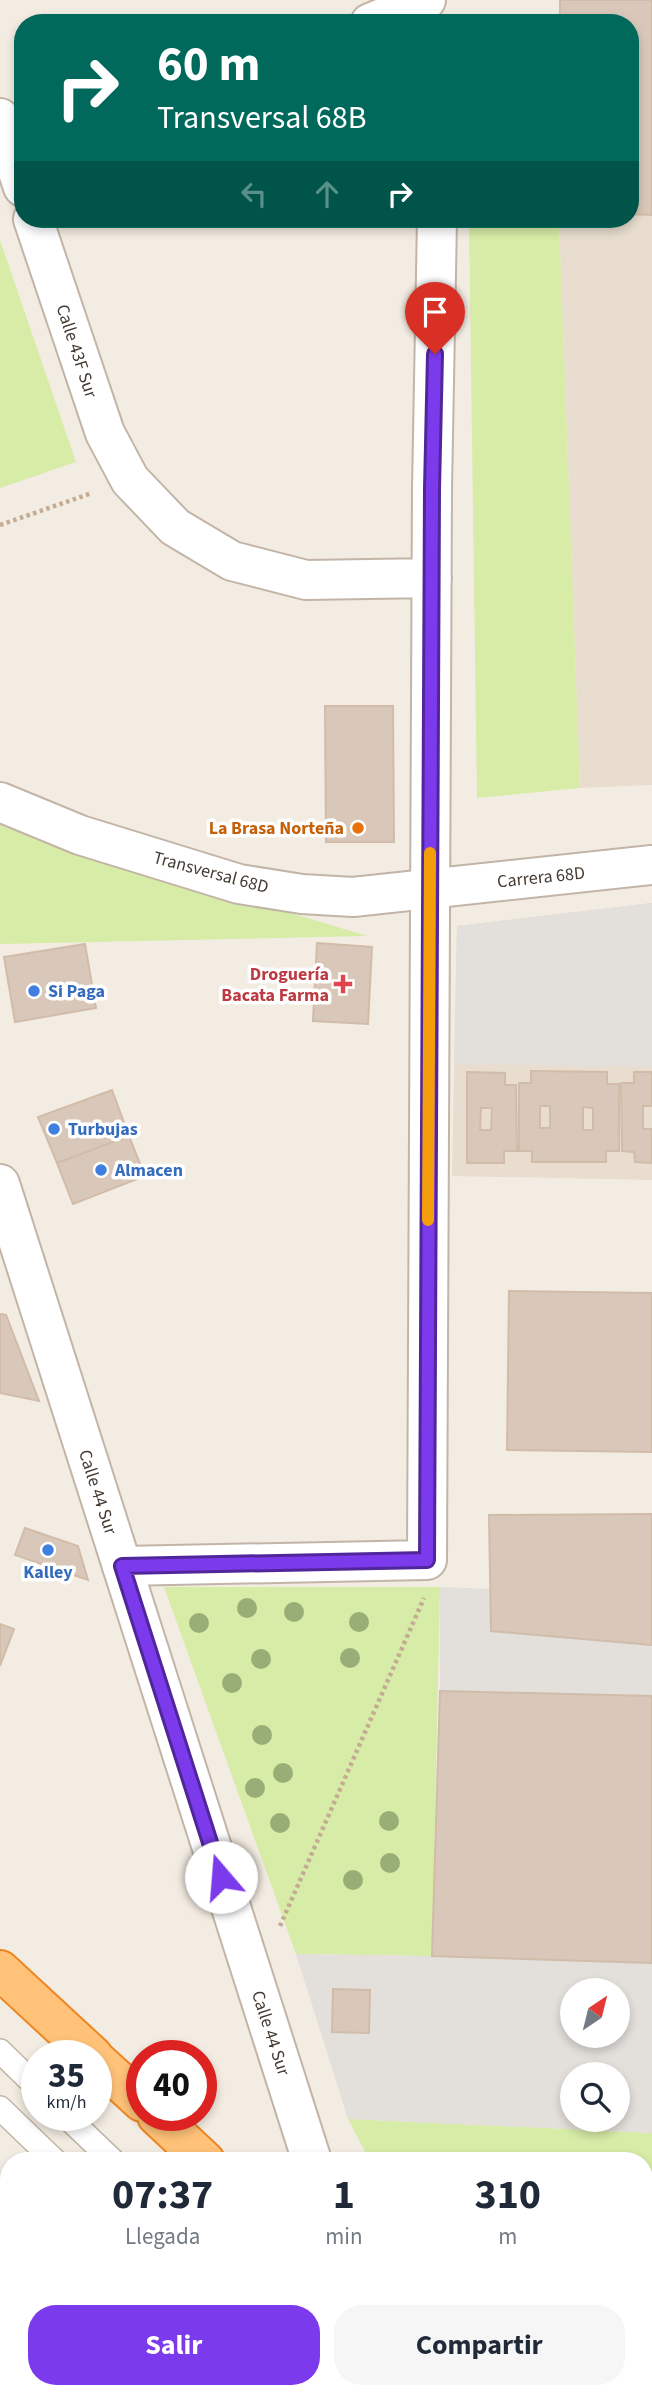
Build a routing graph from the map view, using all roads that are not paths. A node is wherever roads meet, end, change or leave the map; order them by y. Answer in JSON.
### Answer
{"nodes":[{"id":1,"x":426,"y":0,"type":"edge"},
{"id":2,"x":392,"y":14,"type":"edge"},
{"id":3,"x":0,"y":118,"type":"edge"},
{"id":4,"x":14,"y":156,"type":"edge"},
{"id":5,"x":36,"y":228,"type":"edge"},
{"id":6,"x":437,"y":228,"type":"edge"},
{"id":7,"x":432,"y":578,"type":"junction"},
{"id":8,"x":0,"y":802,"type":"edge"},
{"id":9,"x":652,"y":865,"type":"edge"},
{"id":10,"x":430,"y":888,"type":"junction"},
{"id":11,"x":0,"y":1184,"type":"edge"},
{"id":12,"x":122,"y":1566,"type":"junction"},
{"id":13,"x":0,"y":1970,"type":"edge"},
{"id":14,"x":75,"y":2040,"type":"edge"},
{"id":15,"x":0,"y":2051,"type":"edge"},
{"id":16,"x":21,"y":2071,"type":"edge"},
{"id":17,"x":112,"y":2074,"type":"edge"},
{"id":18,"x":126,"y":2087,"type":"edge"},
{"id":19,"x":0,"y":2108,"type":"edge"},
{"id":20,"x":82,"y":2131,"type":"edge"},
{"id":21,"x":173,"y":2131,"type":"edge"},
{"id":22,"x":46,"y":2152,"type":"edge"},
{"id":23,"x":104,"y":2152,"type":"edge"},
{"id":24,"x":195,"y":2152,"type":"edge"},
{"id":25,"x":309,"y":2152,"type":"edge"}],
"edges":[{"from":1,"to":2,"type":"street"},
{"from":3,"to":4,"type":"street"},
{"from":5,"to":7,"type":"street","name":"Calle 43F Sur"},
{"from":6,"to":7,"type":"street"},
{"from":7,"to":10,"type":"street"},
{"from":8,"to":10,"type":"street","name":"Transversal 68D"},
{"from":9,"to":10,"type":"street","name":"Carrera 68D"},
{"from":10,"to":12,"type":"street"},
{"from":11,"to":12,"type":"street","name":"Calle 44 Sur"},
{"from":12,"to":25,"type":"street","name":"Calle 44 Sur"},
{"from":13,"to":14,"type":"highway"},
{"from":15,"to":16,"type":"lane"},
{"from":17,"to":18,"type":"highway"},
{"from":19,"to":22,"type":"lane"},
{"from":20,"to":23,"type":"lane"},
{"from":21,"to":24,"type":"highway"}]}
